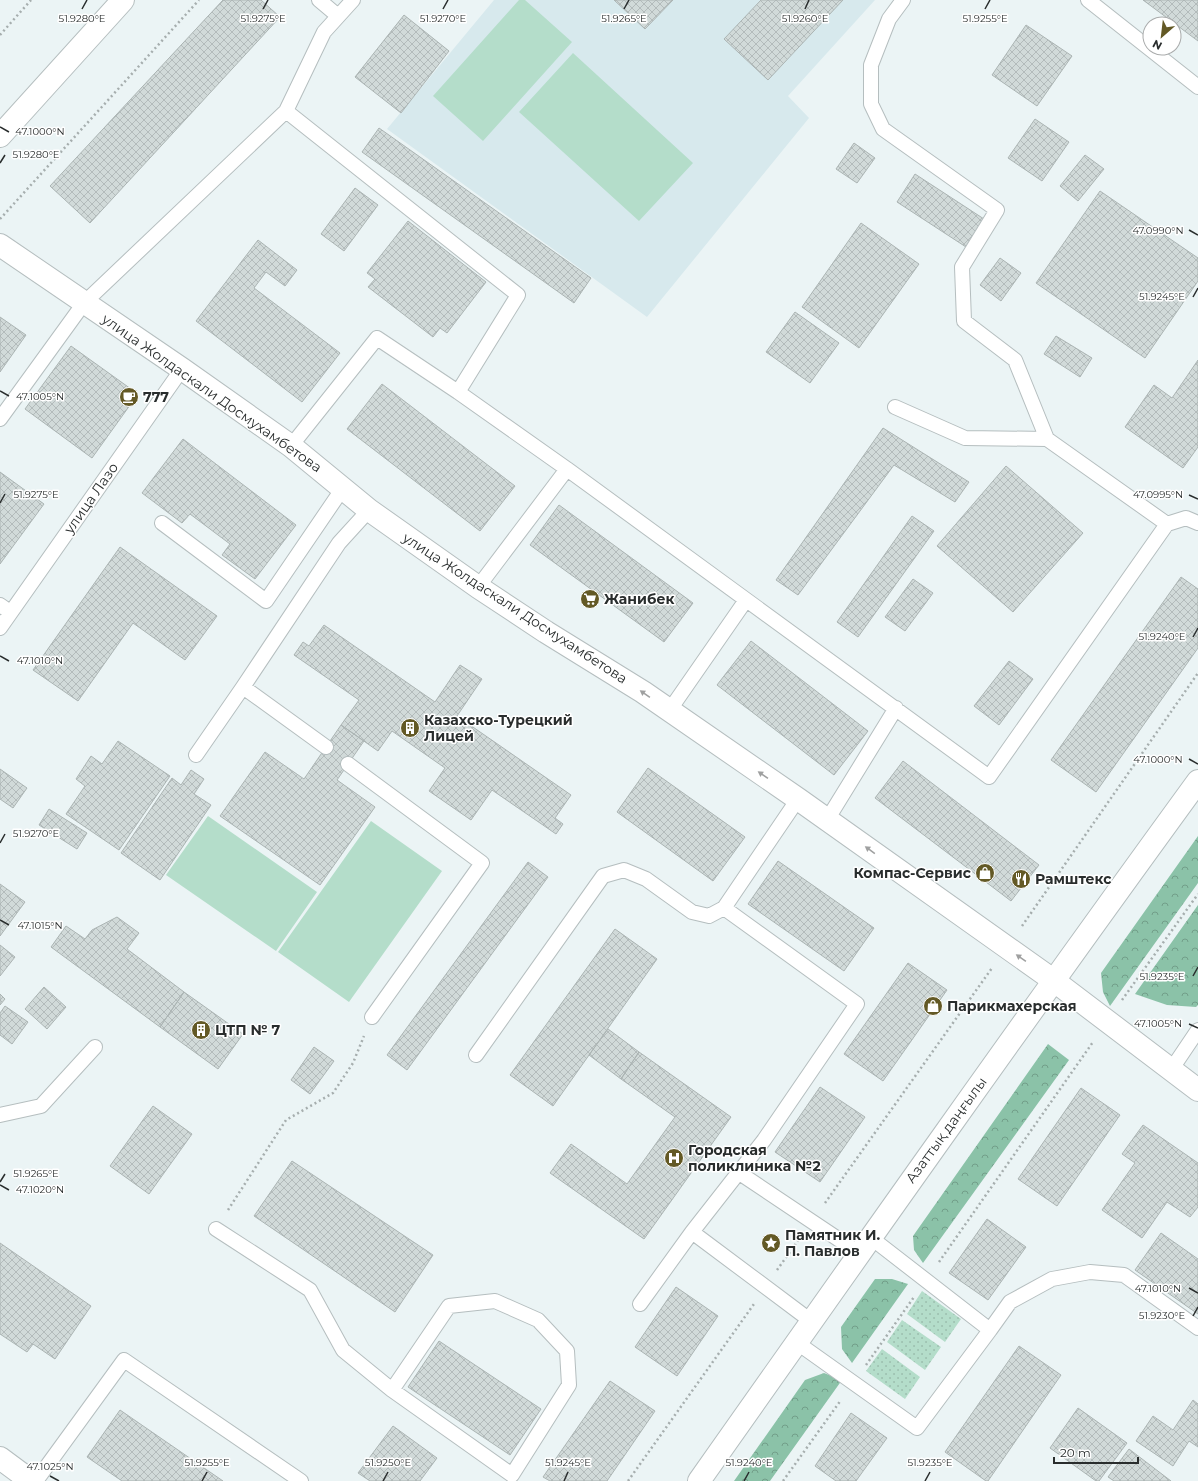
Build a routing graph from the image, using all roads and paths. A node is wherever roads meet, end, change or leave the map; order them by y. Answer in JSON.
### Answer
{"nodes":[{"id":1,"x":31,"y":0,"type":"edge"},
{"id":2,"x":123,"y":0,"type":"edge"},
{"id":3,"x":199,"y":0,"type":"edge"},
{"id":4,"x":319,"y":0,"type":"edge"},
{"id":5,"x":353,"y":0,"type":"edge"},
{"id":6,"x":903,"y":0,"type":"edge"},
{"id":7,"x":1088,"y":0,"type":"edge"},
{"id":8,"x":338,"y":16,"type":"junction"},
{"id":9,"x":0,"y":35,"type":"edge"},
{"id":10,"x":1198,"y":87,"type":"edge"},
{"id":11,"x":286,"y":111,"type":"junction"},
{"id":12,"x":0,"y":136,"type":"edge"},
{"id":13,"x":0,"y":219,"type":"edge"},
{"id":14,"x":0,"y":245,"type":"edge"},
{"id":15,"x":84,"y":303,"type":"junction"},
{"id":16,"x":182,"y":369,"type":"junction"},
{"id":17,"x":458,"y":392,"type":"junction"},
{"id":18,"x":895,"y":408,"type":"dead end"},
{"id":19,"x":0,"y":419,"type":"edge"},
{"id":20,"x":1047,"y":439,"type":"junction"},
{"id":21,"x":291,"y":446,"type":"junction"},
{"id":22,"x":567,"y":469,"type":"junction"},
{"id":23,"x":343,"y":488,"type":"junction"},
{"id":24,"x":369,"y":510,"type":"junction"},
{"id":25,"x":162,"y":523,"type":"dead end"},
{"id":26,"x":1198,"y":523,"type":"edge"},
{"id":27,"x":1167,"y":524,"type":"junction"},
{"id":28,"x":478,"y":587,"type":"junction"},
{"id":29,"x":746,"y":600,"type":"junction"},
{"id":30,"x":5,"y":609,"type":"edge"},
{"id":31,"x":0,"y":628,"type":"edge"},
{"id":32,"x":1198,"y":673,"type":"edge"},
{"id":33,"x":243,"y":687,"type":"junction"},
{"id":34,"x":896,"y":708,"type":"junction"},
{"id":35,"x":669,"y":712,"type":"junction"},
{"id":36,"x":326,"y":747,"type":"dead end"},
{"id":37,"x":196,"y":755,"type":"dead end"},
{"id":38,"x":348,"y":764,"type":"dead end"},
{"id":39,"x":1198,"y":781,"type":"edge"},
{"id":40,"x":798,"y":799,"type":"junction"},
{"id":41,"x":827,"y":820,"type":"junction"},
{"id":42,"x":1198,"y":894,"type":"edge"},
{"id":43,"x":724,"y":908,"type":"junction"},
{"id":44,"x":1006,"y":948,"type":"junction"},
{"id":45,"x":1053,"y":980,"type":"junction"},
{"id":46,"x":372,"y":1017,"type":"joint"},
{"id":47,"x":1107,"y":1021,"type":"junction"},
{"id":48,"x":1198,"y":1030,"type":"edge"},
{"id":49,"x":95,"y":1047,"type":"dead end"},
{"id":50,"x":476,"y":1055,"type":"dead end"},
{"id":51,"x":1171,"y":1070,"type":"junction"},
{"id":52,"x":1198,"y":1090,"type":"edge"},
{"id":53,"x":0,"y":1115,"type":"edge"},
{"id":54,"x":738,"y":1172,"type":"junction"},
{"id":55,"x":812,"y":1222,"type":"junction"},
{"id":56,"x":216,"y":1229,"type":"joint"},
{"id":57,"x":692,"y":1232,"type":"junction"},
{"id":58,"x":865,"y":1245,"type":"junction"},
{"id":59,"x":926,"y":1280,"type":"junction"},
{"id":60,"x":766,"y":1287,"type":"junction"},
{"id":61,"x":640,"y":1304,"type":"dead end"},
{"id":62,"x":812,"y":1321,"type":"junction"},
{"id":63,"x":1198,"y":1328,"type":"edge"},
{"id":64,"x":990,"y":1330,"type":"junction"},
{"id":65,"x":796,"y":1342,"type":"junction"},
{"id":66,"x":853,"y":1383,"type":"junction"},
{"id":67,"x":392,"y":1390,"type":"junction"},
{"id":68,"x":1,"y":1462,"type":"edge"},
{"id":69,"x":513,"y":1479,"type":"edge"},
{"id":70,"x":31,"y":1481,"type":"edge"},
{"id":71,"x":36,"y":1481,"type":"edge"},
{"id":72,"x":302,"y":1481,"type":"edge"},
{"id":73,"x":628,"y":1481,"type":"edge"},
{"id":74,"x":699,"y":1481,"type":"edge"},
{"id":75,"x":783,"y":1481,"type":"edge"}],
"edges":[{"from":1,"to":9,"type":"path"},
{"from":2,"to":12,"type":"street"},
{"from":3,"to":13,"type":"path"},
{"from":4,"to":8,"type":"lane"},
{"from":5,"to":8,"type":"lane"},
{"from":6,"to":20,"type":"lane"},
{"from":7,"to":10,"type":"lane"},
{"from":8,"to":11,"type":"lane"},
{"from":11,"to":15,"type":"lane"},
{"from":11,"to":17,"type":"lane"},
{"from":14,"to":15,"type":"street","name":"улица Жолдаскали Досмухамбетова"},
{"from":15,"to":16,"type":"street","name":"улица Жолдаскали Досмухамбетова"},
{"from":15,"to":19,"type":"lane"},
{"from":16,"to":21,"type":"street","name":"улица Жолдаскали Досмухамбетова"},
{"from":16,"to":30,"type":"lane","name":"улица Лазо"},
{"from":17,"to":21,"type":"lane"},
{"from":17,"to":22,"type":"lane"},
{"from":18,"to":20,"type":"lane"},
{"from":20,"to":27,"type":"lane"},
{"from":21,"to":23,"type":"street","name":"улица Жолдаскали Досмухамбетова"},
{"from":22,"to":28,"type":"lane"},
{"from":22,"to":29,"type":"lane"},
{"from":23,"to":24,"type":"street","name":"улица Жолдаскали Досмухамбетова"},
{"from":23,"to":25,"type":"lane"},
{"from":24,"to":28,"type":"street","name":"улица Жолдаскали Досмухамбетова"},
{"from":24,"to":33,"type":"lane"},
{"from":26,"to":27,"type":"lane"},
{"from":27,"to":34,"type":"lane"},
{"from":35,"to":28,"type":"street","name":"улица Жолдаскали Досмухамбетова","one_way":true},
{"from":29,"to":34,"type":"lane"},
{"from":29,"to":35,"type":"lane"},
{"from":30,"to":31,"type":"lane","name":"улица Лазо"},
{"from":32,"to":44,"type":"path"},
{"from":33,"to":36,"type":"lane"},
{"from":33,"to":37,"type":"lane"},
{"from":34,"to":41,"type":"lane"},
{"from":40,"to":35,"type":"street","name":"улица Жолдаскали Досмухамбетова","one_way":true},
{"from":38,"to":46,"type":"lane"},
{"from":39,"to":45,"type":"street","name":"Азаттық даңғылы"},
{"from":40,"to":41,"type":"street","name":"улица Жолдаскали Досмухамбетова"},
{"from":40,"to":43,"type":"lane"},
{"from":44,"to":41,"type":"street","name":"улица Жолдаскали Досмухамбетова","one_way":true},
{"from":42,"to":47,"type":"path"},
{"from":43,"to":50,"type":"lane"},
{"from":43,"to":54,"type":"lane"},
{"from":45,"to":44,"type":"street","name":"улица Жолдаскали Досмухамбетова","one_way":true},
{"from":44,"to":55,"type":"path"},
{"from":45,"to":47,"type":"street","name":"улица Жолдаскали Досмухамбетова"},
{"from":45,"to":58,"type":"street","name":"Азаттық даңғылы"},
{"from":46,"to":56,"type":"path"},
{"from":47,"to":51,"type":"street","name":"улица Жолдаскали Досмухамбетова"},
{"from":47,"to":59,"type":"path"},
{"from":48,"to":51,"type":"lane"},
{"from":49,"to":53,"type":"lane"},
{"from":51,"to":52,"type":"street","name":"улица Жолдаскали Досмухамбетова"},
{"from":54,"to":55,"type":"lane"},
{"from":54,"to":57,"type":"lane"},
{"from":55,"to":58,"type":"lane"},
{"from":55,"to":60,"type":"path"},
{"from":56,"to":67,"type":"lane"},
{"from":57,"to":60,"type":"lane"},
{"from":57,"to":61,"type":"lane"},
{"from":58,"to":59,"type":"lane"},
{"from":58,"to":62,"type":"street","name":"Азаттық даңғылы"},
{"from":59,"to":64,"type":"lane"},
{"from":59,"to":66,"type":"path"},
{"from":60,"to":62,"type":"lane"},
{"from":60,"to":73,"type":"path"},
{"from":62,"to":65,"type":"street","name":"Азаттық даңғылы"},
{"from":63,"to":64,"type":"lane"},
{"from":64,"to":66,"type":"lane"},
{"from":65,"to":66,"type":"lane"},
{"from":65,"to":74,"type":"street","name":"Азаттық даңғылы"},
{"from":66,"to":75,"type":"path"},
{"from":67,"to":69,"type":"lane"},
{"from":67,"to":69,"type":"lane"},
{"from":68,"to":70,"type":"street"},
{"from":71,"to":72,"type":"lane"}]}
